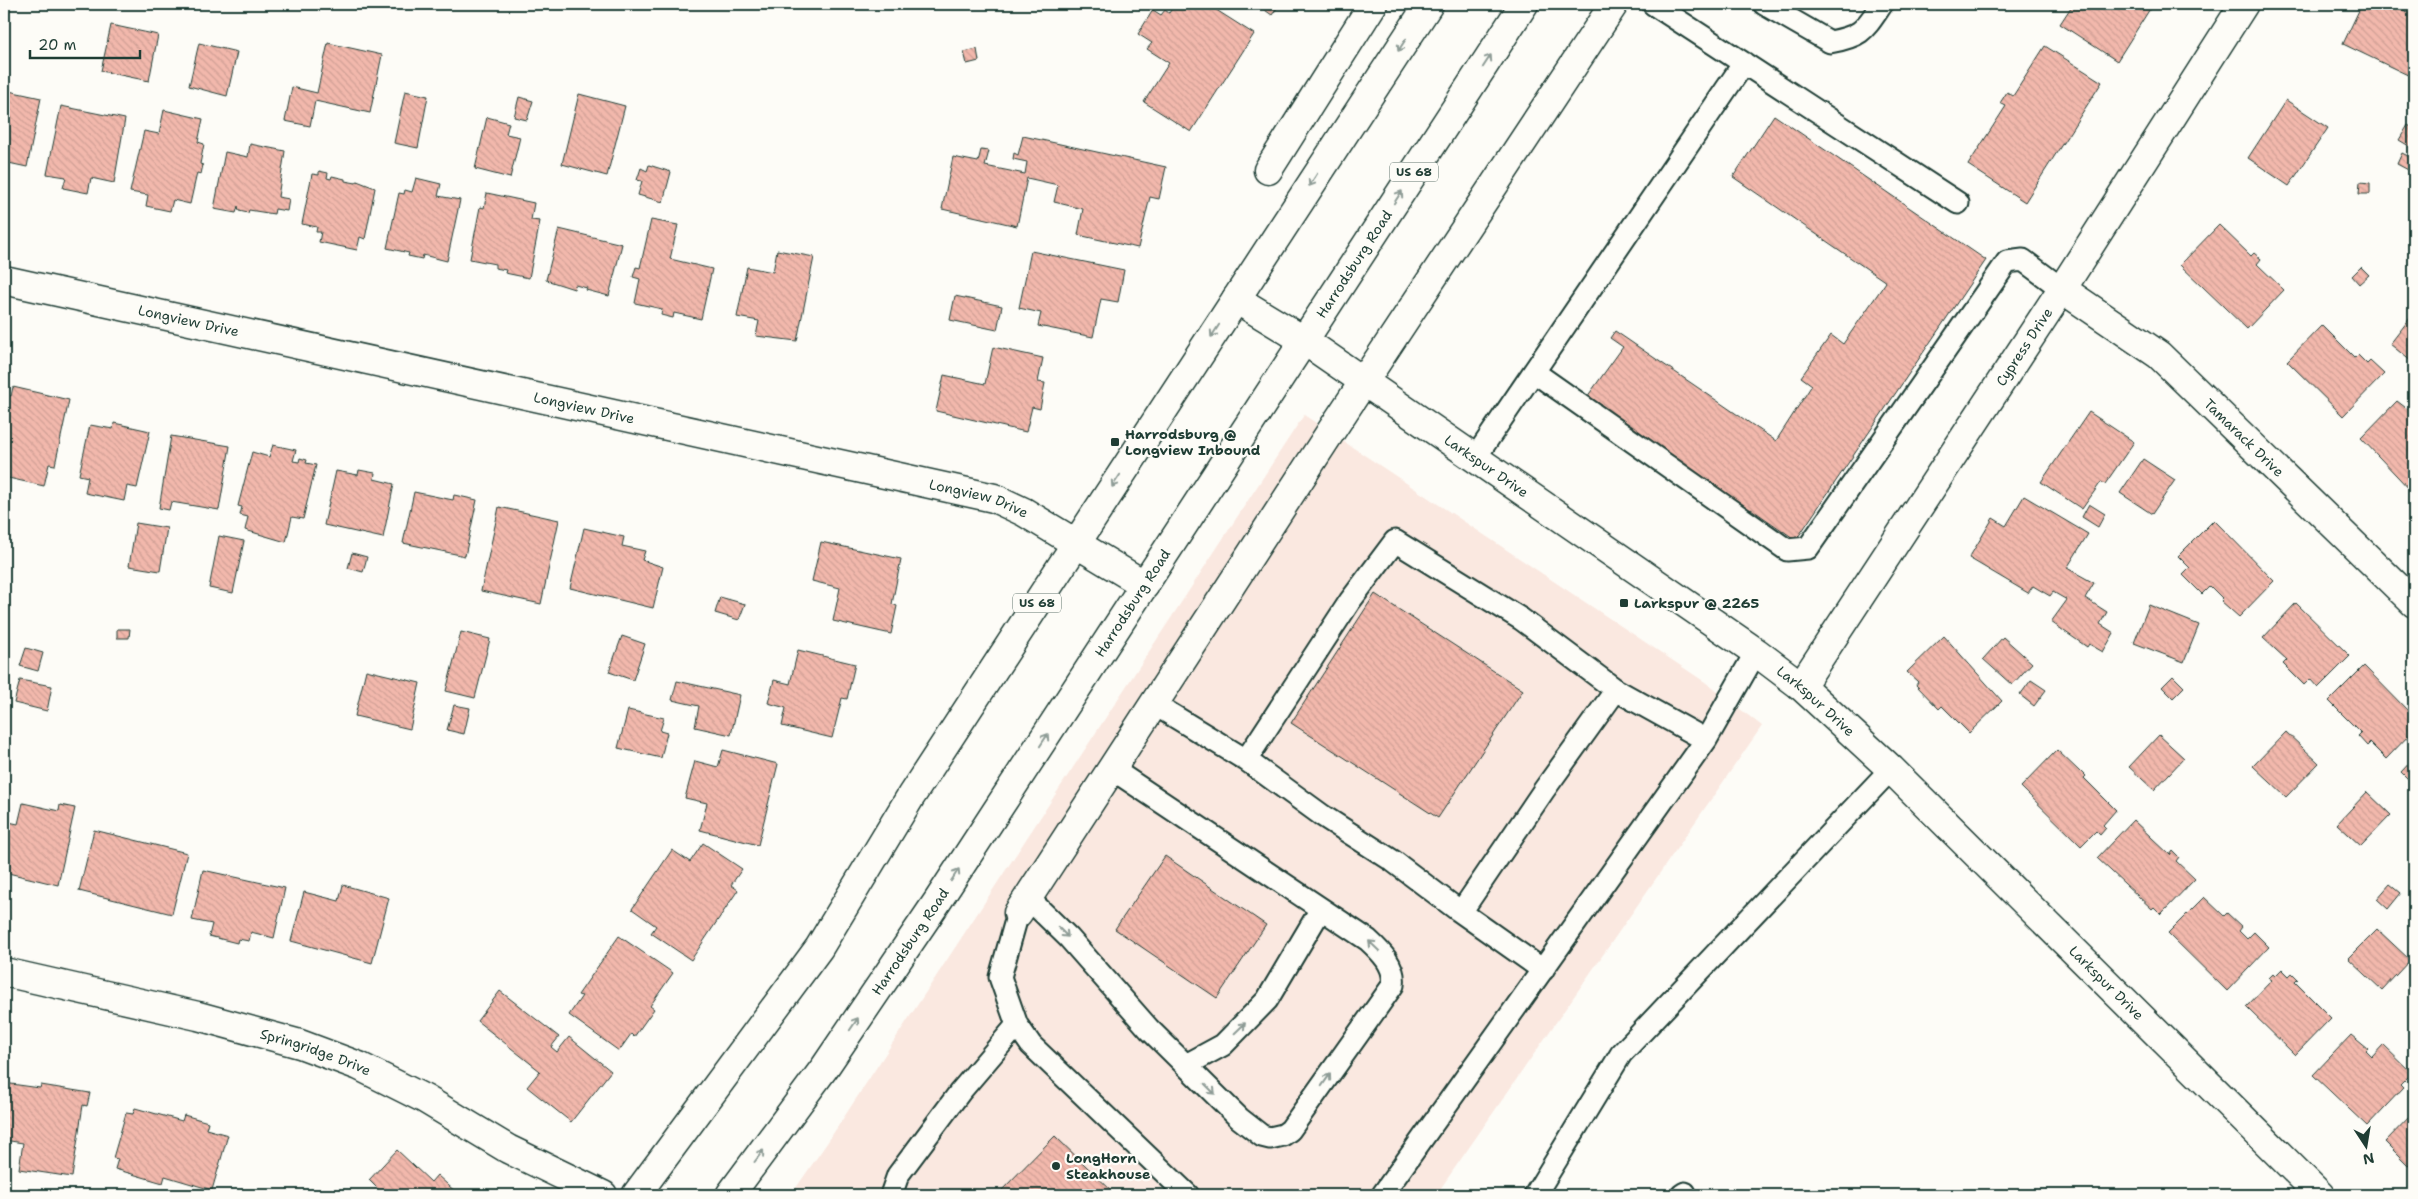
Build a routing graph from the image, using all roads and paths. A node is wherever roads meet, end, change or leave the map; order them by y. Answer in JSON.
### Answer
{"nodes":[{"id":1,"x":1373,"y":4,"type":"edge"},
{"id":2,"x":1429,"y":4,"type":"edge"},
{"id":3,"x":1524,"y":4,"type":"edge"},
{"id":4,"x":1614,"y":4,"type":"edge"},
{"id":5,"x":1653,"y":4,"type":"edge"},
{"id":6,"x":1764,"y":4,"type":"edge"},
{"id":7,"x":1882,"y":4,"type":"edge"},
{"id":8,"x":2244,"y":4,"type":"edge"},
{"id":9,"x":1744,"y":63,"type":"junction"},
{"id":10,"x":1268,"y":170,"type":"dead end"},
{"id":11,"x":1958,"y":203,"type":"dead end"},
{"id":12,"x":4,"y":280,"type":"edge"},
{"id":13,"x":2062,"y":289,"type":"junction"},
{"id":14,"x":1236,"y":299,"type":"junction"},
{"id":15,"x":1305,"y":341,"type":"junction"},
{"id":16,"x":1534,"y":372,"type":"junction"},
{"id":17,"x":1364,"y":382,"type":"junction"},
{"id":18,"x":1475,"y":458,"type":"junction"},
{"id":19,"x":1076,"y":543,"type":"junction"},
{"id":20,"x":1145,"y":585,"type":"junction"},
{"id":21,"x":2414,"y":603,"type":"edge"},
{"id":22,"x":1756,"y":652,"type":"junction"},
{"id":23,"x":1801,"y":686,"type":"junction"},
{"id":24,"x":1616,"y":690,"type":"junction"},
{"id":25,"x":1154,"y":704,"type":"junction"},
{"id":26,"x":1706,"y":740,"type":"junction"},
{"id":27,"x":1246,"y":760,"type":"junction"},
{"id":28,"x":1112,"y":770,"type":"junction"},
{"id":29,"x":1891,"y":770,"type":"junction"},
{"id":30,"x":1023,"y":905,"type":"junction"},
{"id":31,"x":1321,"y":909,"type":"junction"},
{"id":32,"x":1461,"y":912,"type":"junction"},
{"id":33,"x":1543,"y":970,"type":"junction"},
{"id":34,"x":4,"y":972,"type":"edge"},
{"id":35,"x":1017,"y":1025,"type":"junction"},
{"id":36,"x":1186,"y":1066,"type":"junction"},
{"id":37,"x":1383,"y":1194,"type":"edge"},
{"id":38,"x":603,"y":1195,"type":"edge"},
{"id":39,"x":636,"y":1195,"type":"edge"},
{"id":40,"x":730,"y":1195,"type":"edge"},
{"id":41,"x":891,"y":1195,"type":"edge"},
{"id":42,"x":1188,"y":1195,"type":"edge"},
{"id":43,"x":1535,"y":1195,"type":"edge"},
{"id":44,"x":2320,"y":1195,"type":"edge"}],
"edges":[{"from":1,"to":10,"type":"street"},
{"from":2,"to":14,"type":"street","number":"US 68","one_way":true},
{"from":15,"to":3,"type":"street","name":"Harrodsburg Road","number":"US 68","one_way":true},
{"from":4,"to":17,"type":"street"},
{"from":5,"to":9,"type":"lane"},
{"from":6,"to":7,"type":"lane"},
{"from":8,"to":13,"type":"street","name":"Cypress Drive"},
{"from":9,"to":11,"type":"lane"},
{"from":9,"to":16,"type":"lane"},
{"from":12,"to":19,"type":"street","name":"Longview Drive"},
{"from":13,"to":16,"type":"lane"},
{"from":13,"to":21,"type":"street","name":"Tamarack Drive"},
{"from":13,"to":23,"type":"street","name":"Cypress Drive"},
{"from":14,"to":15,"type":"street","name":"Larkspur Drive"},
{"from":14,"to":19,"type":"street","number":"US 68","one_way":true},
{"from":15,"to":17,"type":"street","name":"Larkspur Drive"},
{"from":15,"to":20,"type":"street","name":"Harrodsburg Road","number":"US 68"},
{"from":16,"to":18,"type":"lane"},
{"from":17,"to":18,"type":"street","name":"Larkspur Drive"},
{"from":17,"to":25,"type":"street"},
{"from":18,"to":22,"type":"street","name":"Larkspur Drive"},
{"from":19,"to":20,"type":"street","name":"Longview Drive"},
{"from":19,"to":39,"type":"street","number":"US 68"},
{"from":40,"to":20,"type":"street","name":"Harrodsburg Road","number":"US 68","one_way":true},
{"from":22,"to":23,"type":"street","name":"Larkspur Drive"},
{"from":22,"to":26,"type":"lane"},
{"from":23,"to":29,"type":"street","name":"Larkspur Drive"},
{"from":24,"to":26,"type":"lane"},
{"from":24,"to":27,"type":"lane"},
{"from":24,"to":32,"type":"lane"},
{"from":25,"to":27,"type":"lane"},
{"from":25,"to":28,"type":"street"},
{"from":26,"to":33,"type":"lane"},
{"from":27,"to":32,"type":"lane"},
{"from":28,"to":30,"type":"street"},
{"from":28,"to":31,"type":"lane"},
{"from":29,"to":43,"type":"lane"},
{"from":29,"to":44,"type":"street","name":"Larkspur Drive"},
{"from":30,"to":35,"type":"lane"},
{"from":30,"to":36,"type":"lane","one_way":true},
{"from":36,"to":31,"type":"lane","one_way":true},
{"from":36,"to":31,"type":"lane","one_way":true},
{"from":32,"to":33,"type":"lane"},
{"from":33,"to":37,"type":"lane"},
{"from":34,"to":38,"type":"street","name":"Springridge Drive"},
{"from":35,"to":41,"type":"lane"},
{"from":35,"to":42,"type":"lane"}]}
